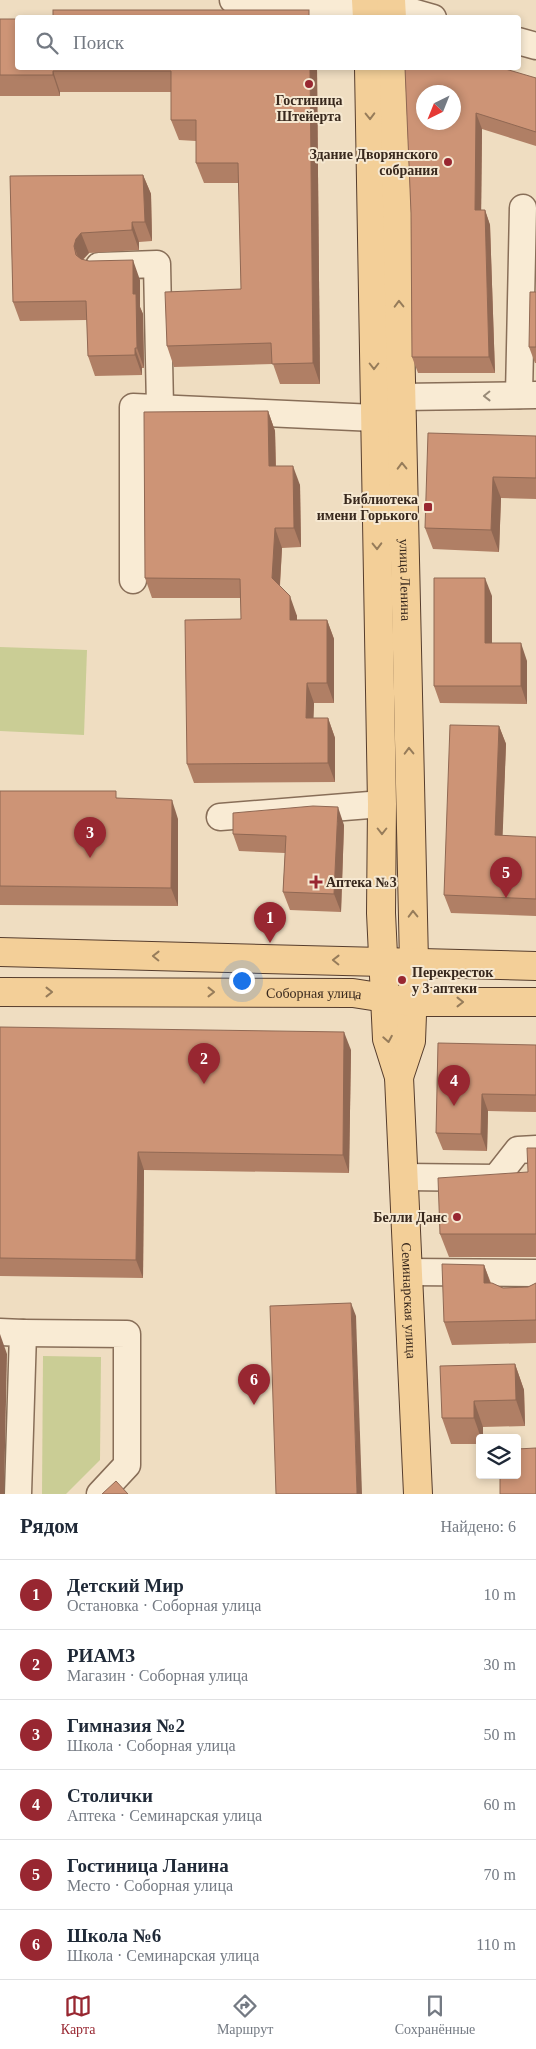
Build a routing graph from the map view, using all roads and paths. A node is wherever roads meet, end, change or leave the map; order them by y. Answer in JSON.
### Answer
{"nodes":[{"id":1,"x":233,"y":0,"type":"edge"},
{"id":2,"x":379,"y":8,"type":"edge"},
{"id":3,"x":417,"y":15,"type":"edge"},
{"id":4,"x":521,"y":42,"type":"edge"},
{"id":5,"x":536,"y":46,"type":"edge"},
{"id":6,"x":369,"y":70,"type":"edge"},
{"id":7,"x":394,"y":70,"type":"edge"},
{"id":8,"x":523,"y":208,"type":"dead end"},
{"id":9,"x":96,"y":266,"type":"edge"},
{"id":10,"x":528,"y":395,"type":"edge"},
{"id":11,"x":400,"y":397,"type":"junction"},
{"id":12,"x":160,"y":407,"type":"junction"},
{"id":13,"x":375,"y":418,"type":"junction"},
{"id":14,"x":133,"y":580,"type":"dead end"},
{"id":15,"x":382,"y":804,"type":"junction"},
{"id":16,"x":220,"y":817,"type":"dead end"},
{"id":17,"x":0,"y":952,"type":"edge"},
{"id":18,"x":385,"y":961,"type":"junction"},
{"id":19,"x":414,"y":962,"type":"junction"},
{"id":20,"x":536,"y":966,"type":"edge"},
{"id":21,"x":0,"y":992,"type":"edge"},
{"id":22,"x":398,"y":1001,"type":"junction"},
{"id":23,"x":536,"y":1002,"type":"edge"},
{"id":24,"x":536,"y":1150,"type":"edge"},
{"id":25,"x":404,"y":1177,"type":"junction"},
{"id":26,"x":408,"y":1272,"type":"junction"},
{"id":27,"x":536,"y":1273,"type":"edge"},
{"id":28,"x":12,"y":1333,"type":"edge"},
{"id":29,"x":18,"y":1494,"type":"edge"},
{"id":30,"x":100,"y":1494,"type":"edge"},
{"id":31,"x":418,"y":1494,"type":"edge"}],
"edges":[{"from":1,"to":2,"type":"street"},
{"from":2,"to":3,"type":"street"},
{"from":4,"to":5,"type":"street"},
{"from":6,"to":13,"type":"main road","name":"улица Ленина","one_way":true},
{"from":11,"to":7,"type":"main road","name":"улица Ленина","one_way":true},
{"from":8,"to":10,"type":"street"},
{"from":9,"to":12,"type":"street"},
{"from":10,"to":11,"type":"street","one_way":true},
{"from":19,"to":11,"type":"main road","name":"улица Ленина","one_way":true},
{"from":12,"to":13,"type":"street"},
{"from":12,"to":14,"type":"street"},
{"from":13,"to":15,"type":"main road","name":"улица Ленина","one_way":true},
{"from":15,"to":16,"type":"street"},
{"from":15,"to":18,"type":"main road","name":"улица Ленина","one_way":true},
{"from":18,"to":17,"type":"main road","one_way":true},
{"from":18,"to":19,"type":"main road"},
{"from":18,"to":22,"type":"main road","name":"улица Ленина"},
{"from":19,"to":20,"type":"main road"},
{"from":19,"to":22,"type":"main road","name":"улица Ленина"},
{"from":21,"to":22,"type":"main road","name":"Соборная улица","one_way":true},
{"from":22,"to":23,"type":"main road","name":"Соборная улица","one_way":true},
{"from":22,"to":25,"type":"main road","name":"Семинарская улица"},
{"from":24,"to":25,"type":"street"},
{"from":25,"to":26,"type":"main road","name":"Семинарская улица"},
{"from":26,"to":27,"type":"street"},
{"from":26,"to":31,"type":"main road","name":"Семинарская улица"},
{"from":28,"to":29,"type":"street"},
{"from":28,"to":30,"type":"street"}]}
